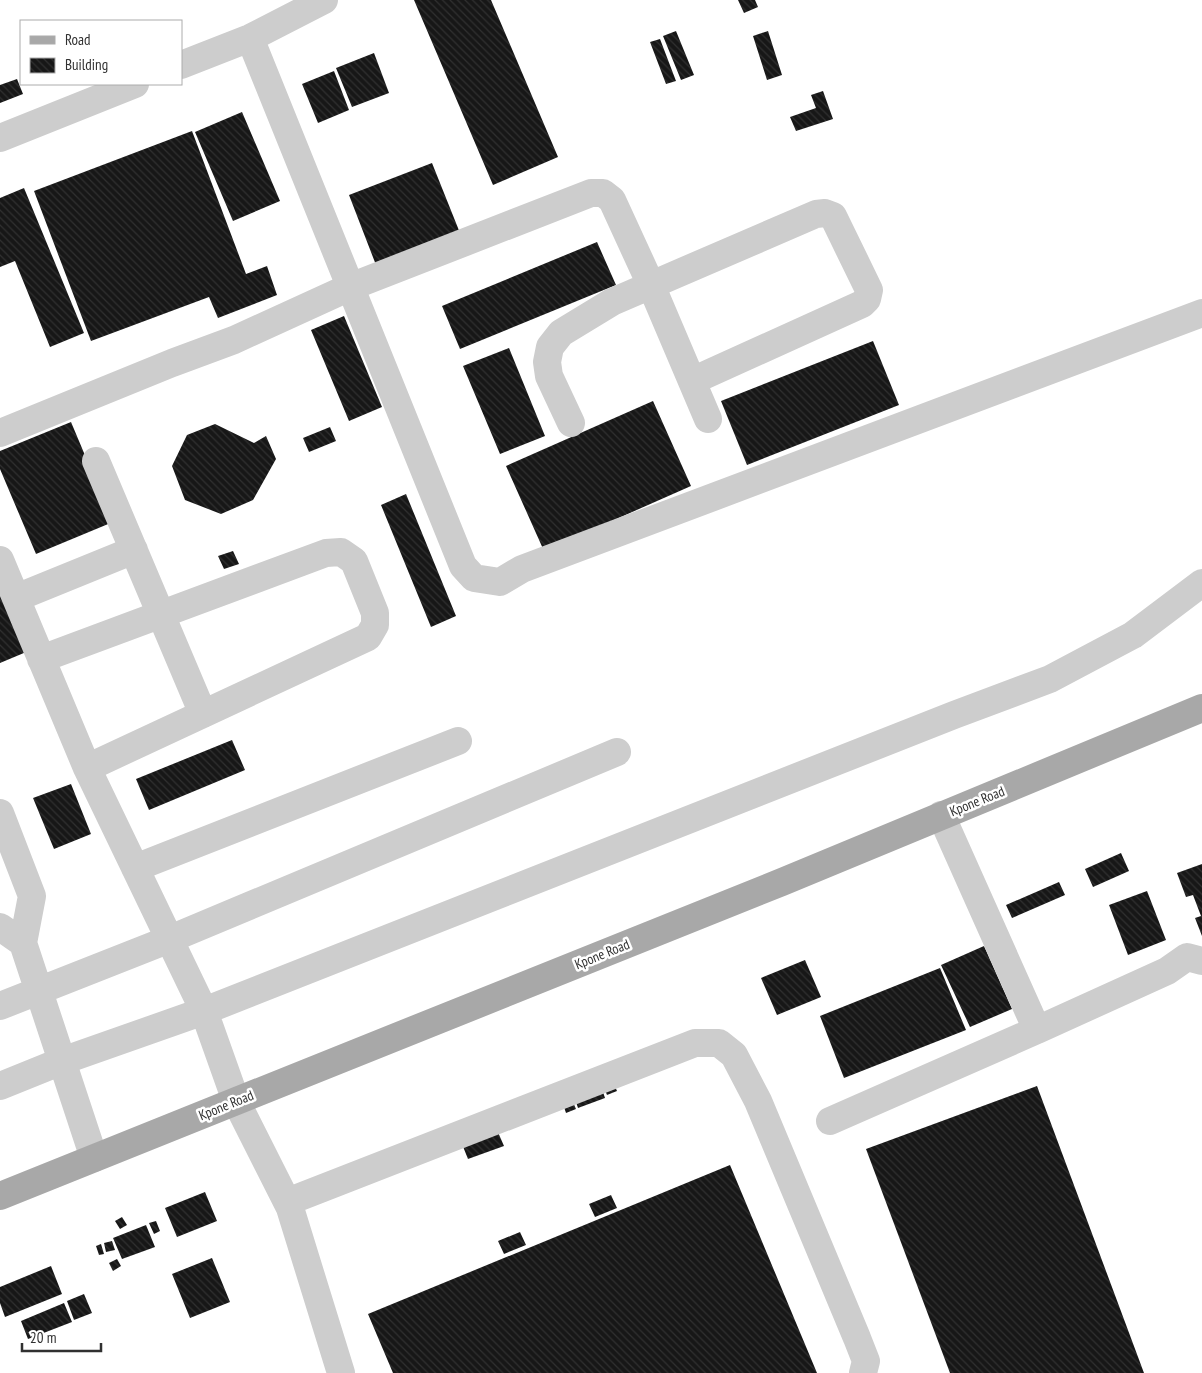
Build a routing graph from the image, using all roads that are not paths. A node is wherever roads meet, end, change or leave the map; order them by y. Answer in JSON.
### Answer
{"nodes":[{"id":1,"x":324,"y":0,"type":"edge"},
{"id":2,"x":250,"y":38,"type":"junction"},
{"id":3,"x":182,"y":65,"type":"edge"},
{"id":4,"x":132,"y":85,"type":"edge"},
{"id":5,"x":0,"y":138,"type":"edge"},
{"id":6,"x":651,"y":285,"type":"junction"},
{"id":7,"x":350,"y":287,"type":"junction"},
{"id":8,"x":1202,"y":313,"type":"edge"},
{"id":9,"x":692,"y":382,"type":"junction"},
{"id":10,"x":708,"y":419,"type":"dead end"},
{"id":11,"x":571,"y":423,"type":"dead end"},
{"id":12,"x":0,"y":433,"type":"edge"},
{"id":13,"x":96,"y":461,"type":"dead end"},
{"id":14,"x":134,"y":550,"type":"junction"},
{"id":15,"x":0,"y":560,"type":"edge"},
{"id":16,"x":1202,"y":583,"type":"edge"},
{"id":17,"x":16,"y":598,"type":"junction"},
{"id":18,"x":161,"y":614,"type":"junction"},
{"id":19,"x":42,"y":659,"type":"junction"},
{"id":20,"x":1202,"y":708,"type":"edge"},
{"id":21,"x":203,"y":714,"type":"junction"},
{"id":22,"x":458,"y":741,"type":"dead end"},
{"id":23,"x":618,"y":752,"type":"dead end"},
{"id":24,"x":87,"y":768,"type":"junction"},
{"id":25,"x":0,"y":814,"type":"edge"},
{"id":26,"x":941,"y":815,"type":"junction"},
{"id":27,"x":135,"y":868,"type":"junction"},
{"id":28,"x":0,"y":927,"type":"edge"},
{"id":29,"x":170,"y":939,"type":"junction"},
{"id":30,"x":23,"y":943,"type":"junction"},
{"id":31,"x":1202,"y":961,"type":"edge"},
{"id":32,"x":38,"y":991,"type":"junction"},
{"id":33,"x":0,"y":1006,"type":"edge"},
{"id":34,"x":204,"y":1011,"type":"junction"},
{"id":35,"x":1037,"y":1030,"type":"junction"},
{"id":36,"x":62,"y":1061,"type":"junction"},
{"id":37,"x":0,"y":1086,"type":"edge"},
{"id":38,"x":236,"y":1101,"type":"junction"},
{"id":39,"x":830,"y":1120,"type":"dead end"},
{"id":40,"x":94,"y":1158,"type":"junction"},
{"id":41,"x":0,"y":1196,"type":"edge"},
{"id":42,"x":287,"y":1202,"type":"junction"},
{"id":43,"x":341,"y":1373,"type":"edge"},
{"id":44,"x":863,"y":1373,"type":"edge"}],
"edges":[{"from":1,"to":2,"type":"lane"},
{"from":2,"to":3,"type":"lane"},
{"from":2,"to":7,"type":"lane"},
{"from":4,"to":5,"type":"lane"},
{"from":6,"to":7,"type":"lane"},
{"from":6,"to":9,"type":"lane"},
{"from":6,"to":9,"type":"lane"},
{"from":6,"to":11,"type":"lane"},
{"from":7,"to":8,"type":"lane"},
{"from":7,"to":12,"type":"lane"},
{"from":9,"to":10,"type":"lane"},
{"from":13,"to":14,"type":"lane"},
{"from":14,"to":17,"type":"lane"},
{"from":14,"to":18,"type":"lane"},
{"from":15,"to":17,"type":"lane"},
{"from":16,"to":34,"type":"lane"},
{"from":17,"to":19,"type":"lane"},
{"from":18,"to":19,"type":"lane"},
{"from":18,"to":21,"type":"lane"},
{"from":18,"to":21,"type":"lane"},
{"from":19,"to":24,"type":"lane"},
{"from":20,"to":26,"type":"main road","name":"Kpone Road"},
{"from":21,"to":24,"type":"lane"},
{"from":22,"to":27,"type":"lane"},
{"from":23,"to":29,"type":"lane"},
{"from":24,"to":27,"type":"lane"},
{"from":25,"to":30,"type":"lane"},
{"from":26,"to":35,"type":"lane"},
{"from":26,"to":38,"type":"main road","name":"Kpone Road"},
{"from":27,"to":29,"type":"lane"},
{"from":28,"to":30,"type":"lane"},
{"from":29,"to":32,"type":"lane"},
{"from":29,"to":34,"type":"lane"},
{"from":30,"to":32,"type":"lane"},
{"from":31,"to":35,"type":"lane"},
{"from":32,"to":33,"type":"lane"},
{"from":32,"to":36,"type":"lane"},
{"from":34,"to":36,"type":"lane"},
{"from":34,"to":38,"type":"lane"},
{"from":35,"to":39,"type":"lane"},
{"from":36,"to":37,"type":"lane"},
{"from":36,"to":40,"type":"lane"},
{"from":38,"to":40,"type":"main road","name":"Kpone Road"},
{"from":38,"to":42,"type":"lane"},
{"from":40,"to":41,"type":"main road","name":"Kpone Road"},
{"from":42,"to":43,"type":"lane"},
{"from":42,"to":44,"type":"lane"}]}
